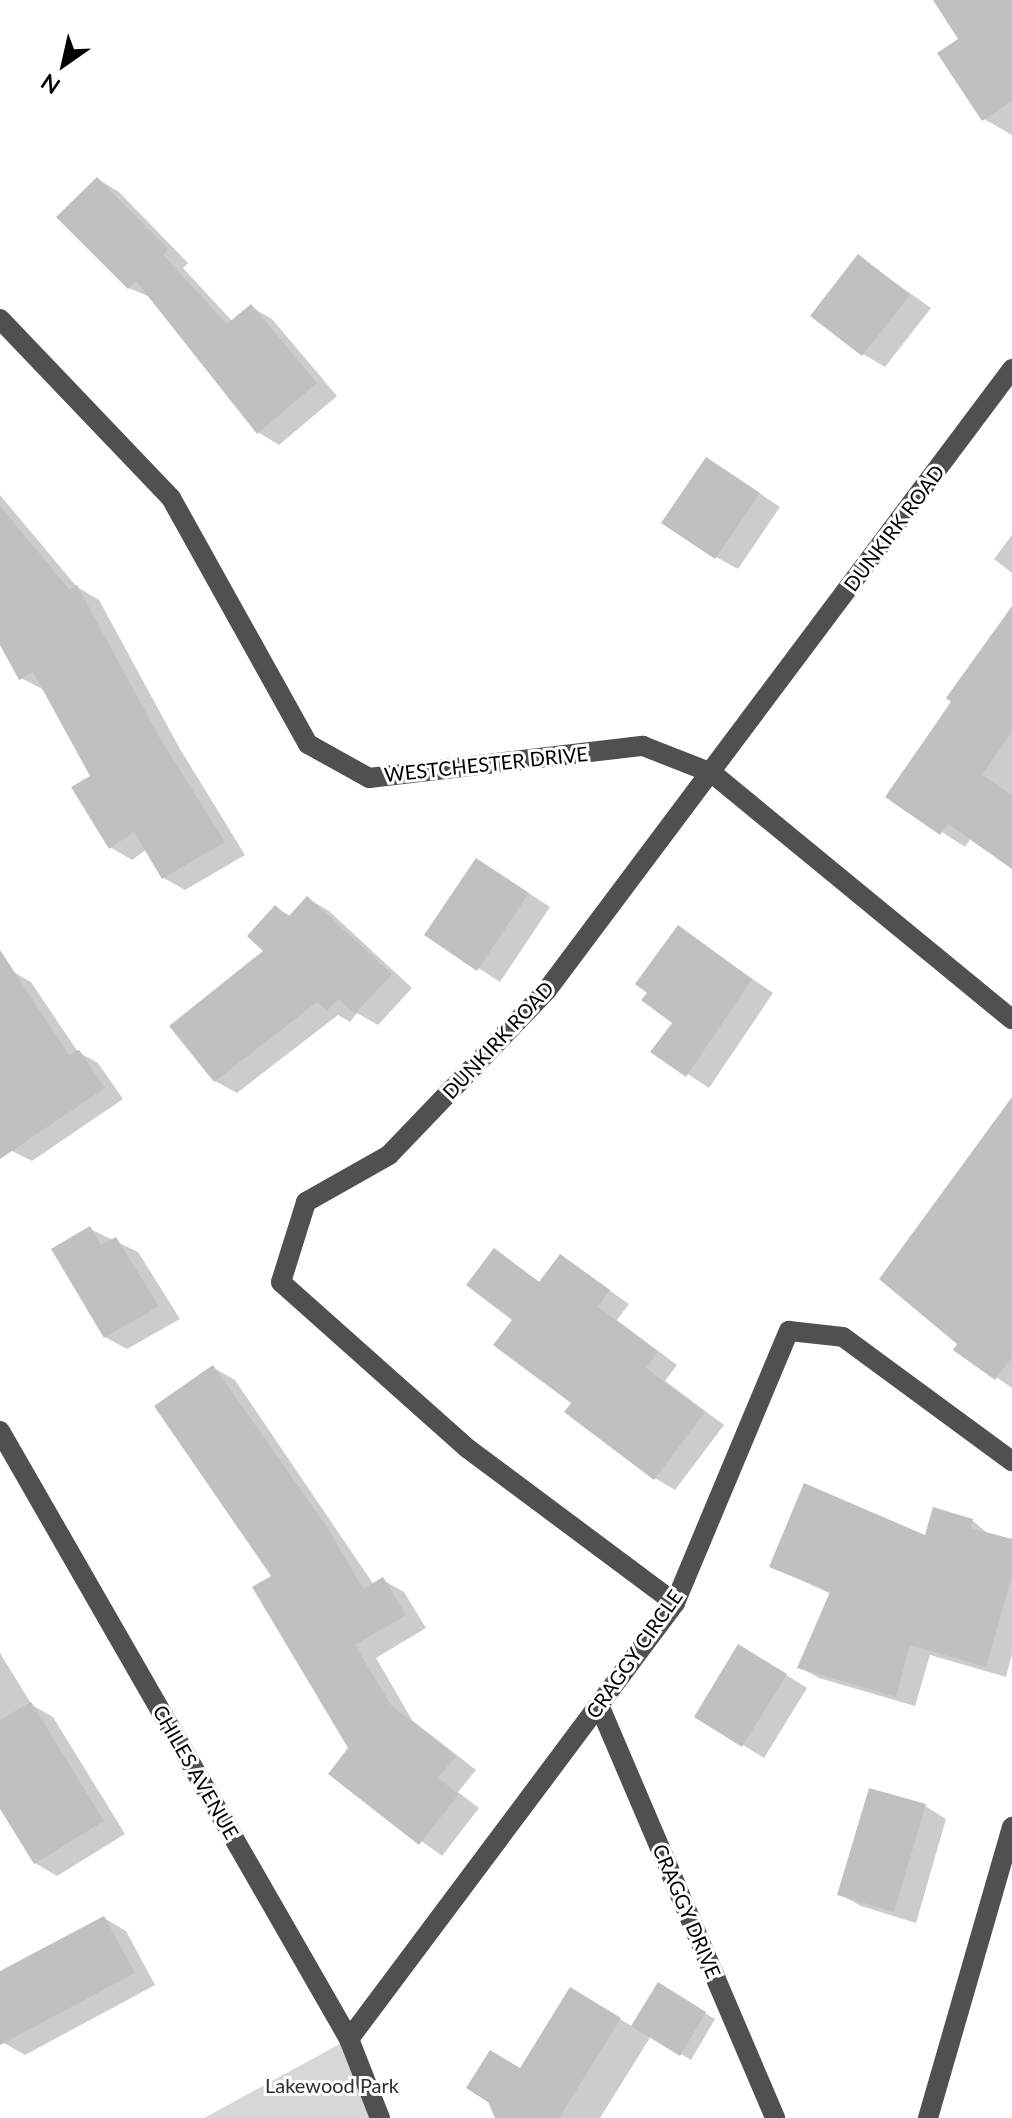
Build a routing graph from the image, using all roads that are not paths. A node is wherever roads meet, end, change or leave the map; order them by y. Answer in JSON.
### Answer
{"nodes":[{"id":1,"x":0,"y":319,"type":"edge"},
{"id":2,"x":1012,"y":369,"type":"edge"},
{"id":3,"x":712,"y":773,"type":"junction"},
{"id":4,"x":1012,"y":1019,"type":"edge"},
{"id":5,"x":0,"y":1431,"type":"edge"},
{"id":6,"x":1012,"y":1461,"type":"edge"},
{"id":7,"x":675,"y":1603,"type":"junction"},
{"id":8,"x":599,"y":1705,"type":"junction"},
{"id":9,"x":1012,"y":1827,"type":"edge"},
{"id":10,"x":349,"y":2039,"type":"junction"},
{"id":11,"x":380,"y":2118,"type":"edge"},
{"id":12,"x":775,"y":2118,"type":"edge"},
{"id":13,"x":928,"y":2118,"type":"edge"}],
"edges":[{"from":1,"to":3,"type":"street","name":"WESTCHESTER DRIVE"},
{"from":2,"to":3,"type":"street","name":"DUNKIRK ROAD"},
{"from":3,"to":4,"type":"street","name":"WESTCHESTER DRIVE"},
{"from":3,"to":7,"type":"street","name":"DUNKIRK ROAD"},
{"from":5,"to":10,"type":"street","name":"CHILES AVENUE"},
{"from":6,"to":7,"type":"street","name":"CRAGGY CIRCLE"},
{"from":7,"to":8,"type":"street","name":"CRAGGY CIRCLE"},
{"from":8,"to":10,"type":"street","name":"CRAGGY CIRCLE"},
{"from":8,"to":12,"type":"street","name":"CRAGGY DRIVE"},
{"from":9,"to":13,"type":"street"},
{"from":10,"to":11,"type":"street","name":"CHILES AVENUE"}]}
